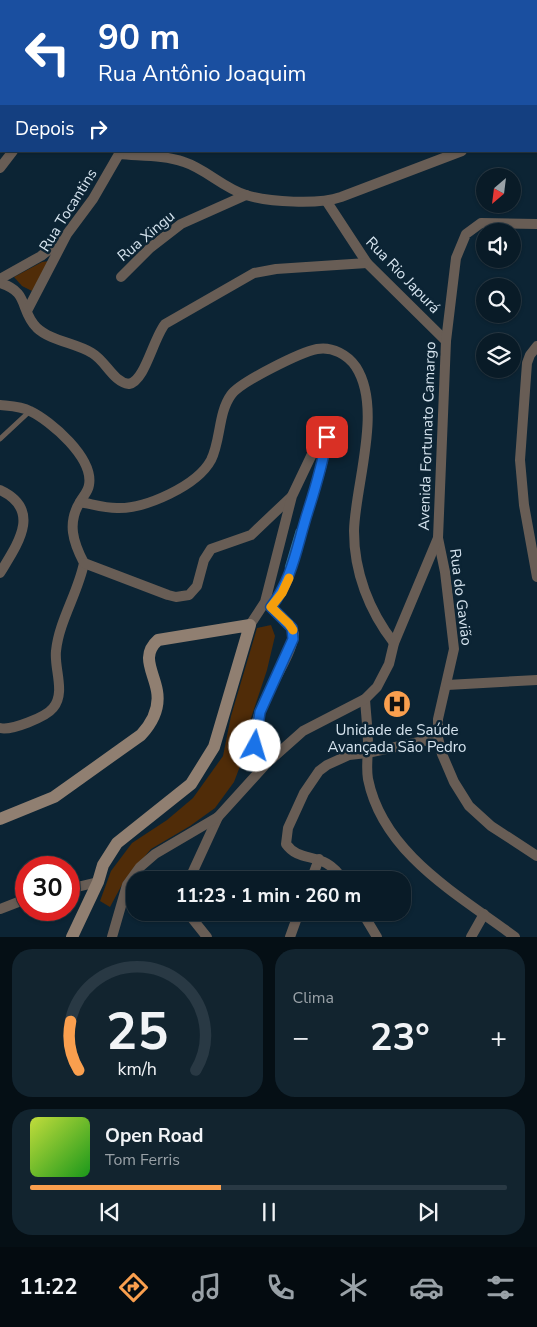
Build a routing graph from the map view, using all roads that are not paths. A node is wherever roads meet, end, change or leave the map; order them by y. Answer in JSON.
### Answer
{"nodes":[{"id":1,"x":12,"y":152,"type":"edge"},
{"id":2,"x":459,"y":152,"type":"edge"},
{"id":3,"x":119,"y":153,"type":"edge"},
{"id":4,"x":0,"y":168,"type":"edge"},
{"id":5,"x":246,"y":195,"type":"junction"},
{"id":6,"x":327,"y":202,"type":"junction"},
{"id":7,"x":537,"y":224,"type":"edge"},
{"id":8,"x":67,"y":234,"type":"junction"},
{"id":9,"x":367,"y":263,"type":"junction"},
{"id":10,"x":121,"y":277,"type":"dead end"},
{"id":11,"x":0,"y":279,"type":"edge"},
{"id":12,"x":0,"y":283,"type":"edge"},
{"id":13,"x":27,"y":311,"type":"junction"},
{"id":14,"x":446,"y":341,"type":"junction"},
{"id":15,"x":537,"y":346,"type":"edge"},
{"id":16,"x":0,"y":405,"type":"edge"},
{"id":17,"x":31,"y":411,"type":"junction"},
{"id":18,"x":0,"y":439,"type":"edge"},
{"id":19,"x":0,"y":490,"type":"edge"},
{"id":20,"x":292,"y":496,"type":"junction"},
{"id":21,"x":80,"y":502,"type":"junction"},
{"id":22,"x":438,"y":538,"type":"junction"},
{"id":23,"x":84,"y":563,"type":"junction"},
{"id":24,"x":0,"y":572,"type":"edge"},
{"id":25,"x":537,"y":577,"type":"edge"},
{"id":26,"x":268,"y":605,"type":"junction"},
{"id":27,"x":250,"y":625,"type":"junction"},
{"id":28,"x":394,"y":643,"type":"junction"},
{"id":29,"x":537,"y":680,"type":"edge"},
{"id":30,"x":447,"y":685,"type":"junction"},
{"id":31,"x":365,"y":700,"type":"junction"},
{"id":32,"x":0,"y":728,"type":"edge"},
{"id":33,"x":438,"y":738,"type":"junction"},
{"id":34,"x":368,"y":753,"type":"junction"},
{"id":35,"x":267,"y":763,"type":"junction"},
{"id":36,"x":218,"y":817,"type":"junction"},
{"id":37,"x":0,"y":819,"type":"edge"},
{"id":38,"x":537,"y":856,"type":"edge"},
{"id":39,"x":319,"y":859,"type":"junction"},
{"id":40,"x":193,"y":871,"type":"edge"},
{"id":41,"x":315,"y":871,"type":"edge"},
{"id":42,"x":337,"y":871,"type":"edge"},
{"id":43,"x":98,"y":882,"type":"junction"},
{"id":44,"x":80,"y":886,"type":"edge"},
{"id":45,"x":15,"y":903,"type":"edge"},
{"id":46,"x":0,"y":908,"type":"edge"},
{"id":47,"x":484,"y":914,"type":"junction"},
{"id":48,"x":194,"y":921,"type":"edge"},
{"id":49,"x":296,"y":921,"type":"edge"},
{"id":50,"x":367,"y":921,"type":"edge"},
{"id":51,"x":72,"y":937,"type":"edge"},
{"id":52,"x":112,"y":937,"type":"edge"},
{"id":53,"x":207,"y":937,"type":"edge"},
{"id":54,"x":290,"y":937,"type":"edge"},
{"id":55,"x":377,"y":937,"type":"edge"},
{"id":56,"x":471,"y":937,"type":"edge"},
{"id":57,"x":514,"y":937,"type":"edge"}],
"edges":[{"from":1,"to":4,"type":"street"},
{"from":2,"to":6,"type":"street"},
{"from":3,"to":5,"type":"street"},
{"from":3,"to":8,"type":"street","name":"Rua Tocantins"},
{"from":5,"to":6,"type":"street"},
{"from":5,"to":10,"type":"street","name":"Rua Xingu"},
{"from":6,"to":9,"type":"street","name":"Rua Rio Japurá"},
{"from":7,"to":14,"type":"street","name":"Avenida Fortunato Camargo"},
{"from":8,"to":11,"type":"street"},
{"from":8,"to":13,"type":"street","name":"Rua Tocantins"},
{"from":9,"to":13,"type":"street"},
{"from":9,"to":14,"type":"street","name":"Rua Rio Japurá"},
{"from":12,"to":13,"type":"street"},
{"from":14,"to":22,"type":"street","name":"Avenida Fortunato Camargo"},
{"from":15,"to":25,"type":"street"},
{"from":16,"to":17,"type":"street"},
{"from":17,"to":18,"type":"lane"},
{"from":17,"to":21,"type":"street"},
{"from":19,"to":24,"type":"street"},
{"from":20,"to":23,"type":"street"},
{"from":20,"to":26,"type":"street"},
{"from":20,"to":26,"type":"street"},
{"from":21,"to":23,"type":"street"},
{"from":21,"to":28,"type":"street"},
{"from":22,"to":28,"type":"street","name":"Avenida Fortunato Camargo"},
{"from":22,"to":30,"type":"street","name":"Rua do Gavião"},
{"from":23,"to":32,"type":"street"},
{"from":26,"to":27,"type":"street"},
{"from":26,"to":35,"type":"street"},
{"from":27,"to":37,"type":"street"},
{"from":27,"to":43,"type":"street"},
{"from":28,"to":31,"type":"street","name":"Avenida Fortunato Camargo"},
{"from":29,"to":30,"type":"street"},
{"from":30,"to":33,"type":"street","name":"Rua do Gavião"},
{"from":31,"to":34,"type":"street"},
{"from":31,"to":35,"type":"street","name":"Avenida Fortunato Camargo"},
{"from":33,"to":34,"type":"street"},
{"from":33,"to":38,"type":"street","name":"Rua do Gavião"},
{"from":34,"to":39,"type":"street"},
{"from":34,"to":47,"type":"street"},
{"from":35,"to":36,"type":"street","name":"Avenida Fortunato Camargo"},
{"from":36,"to":40,"type":"street"},
{"from":36,"to":52,"type":"street","name":"Avenida Fortunato Camargo"},
{"from":39,"to":41,"type":"street"},
{"from":39,"to":42,"type":"street"},
{"from":43,"to":44,"type":"street"},
{"from":43,"to":51,"type":"street"},
{"from":45,"to":46,"type":"street"},
{"from":47,"to":56,"type":"street"},
{"from":47,"to":57,"type":"street"},
{"from":48,"to":53,"type":"street"},
{"from":49,"to":54,"type":"street"},
{"from":50,"to":55,"type":"street"}]}
